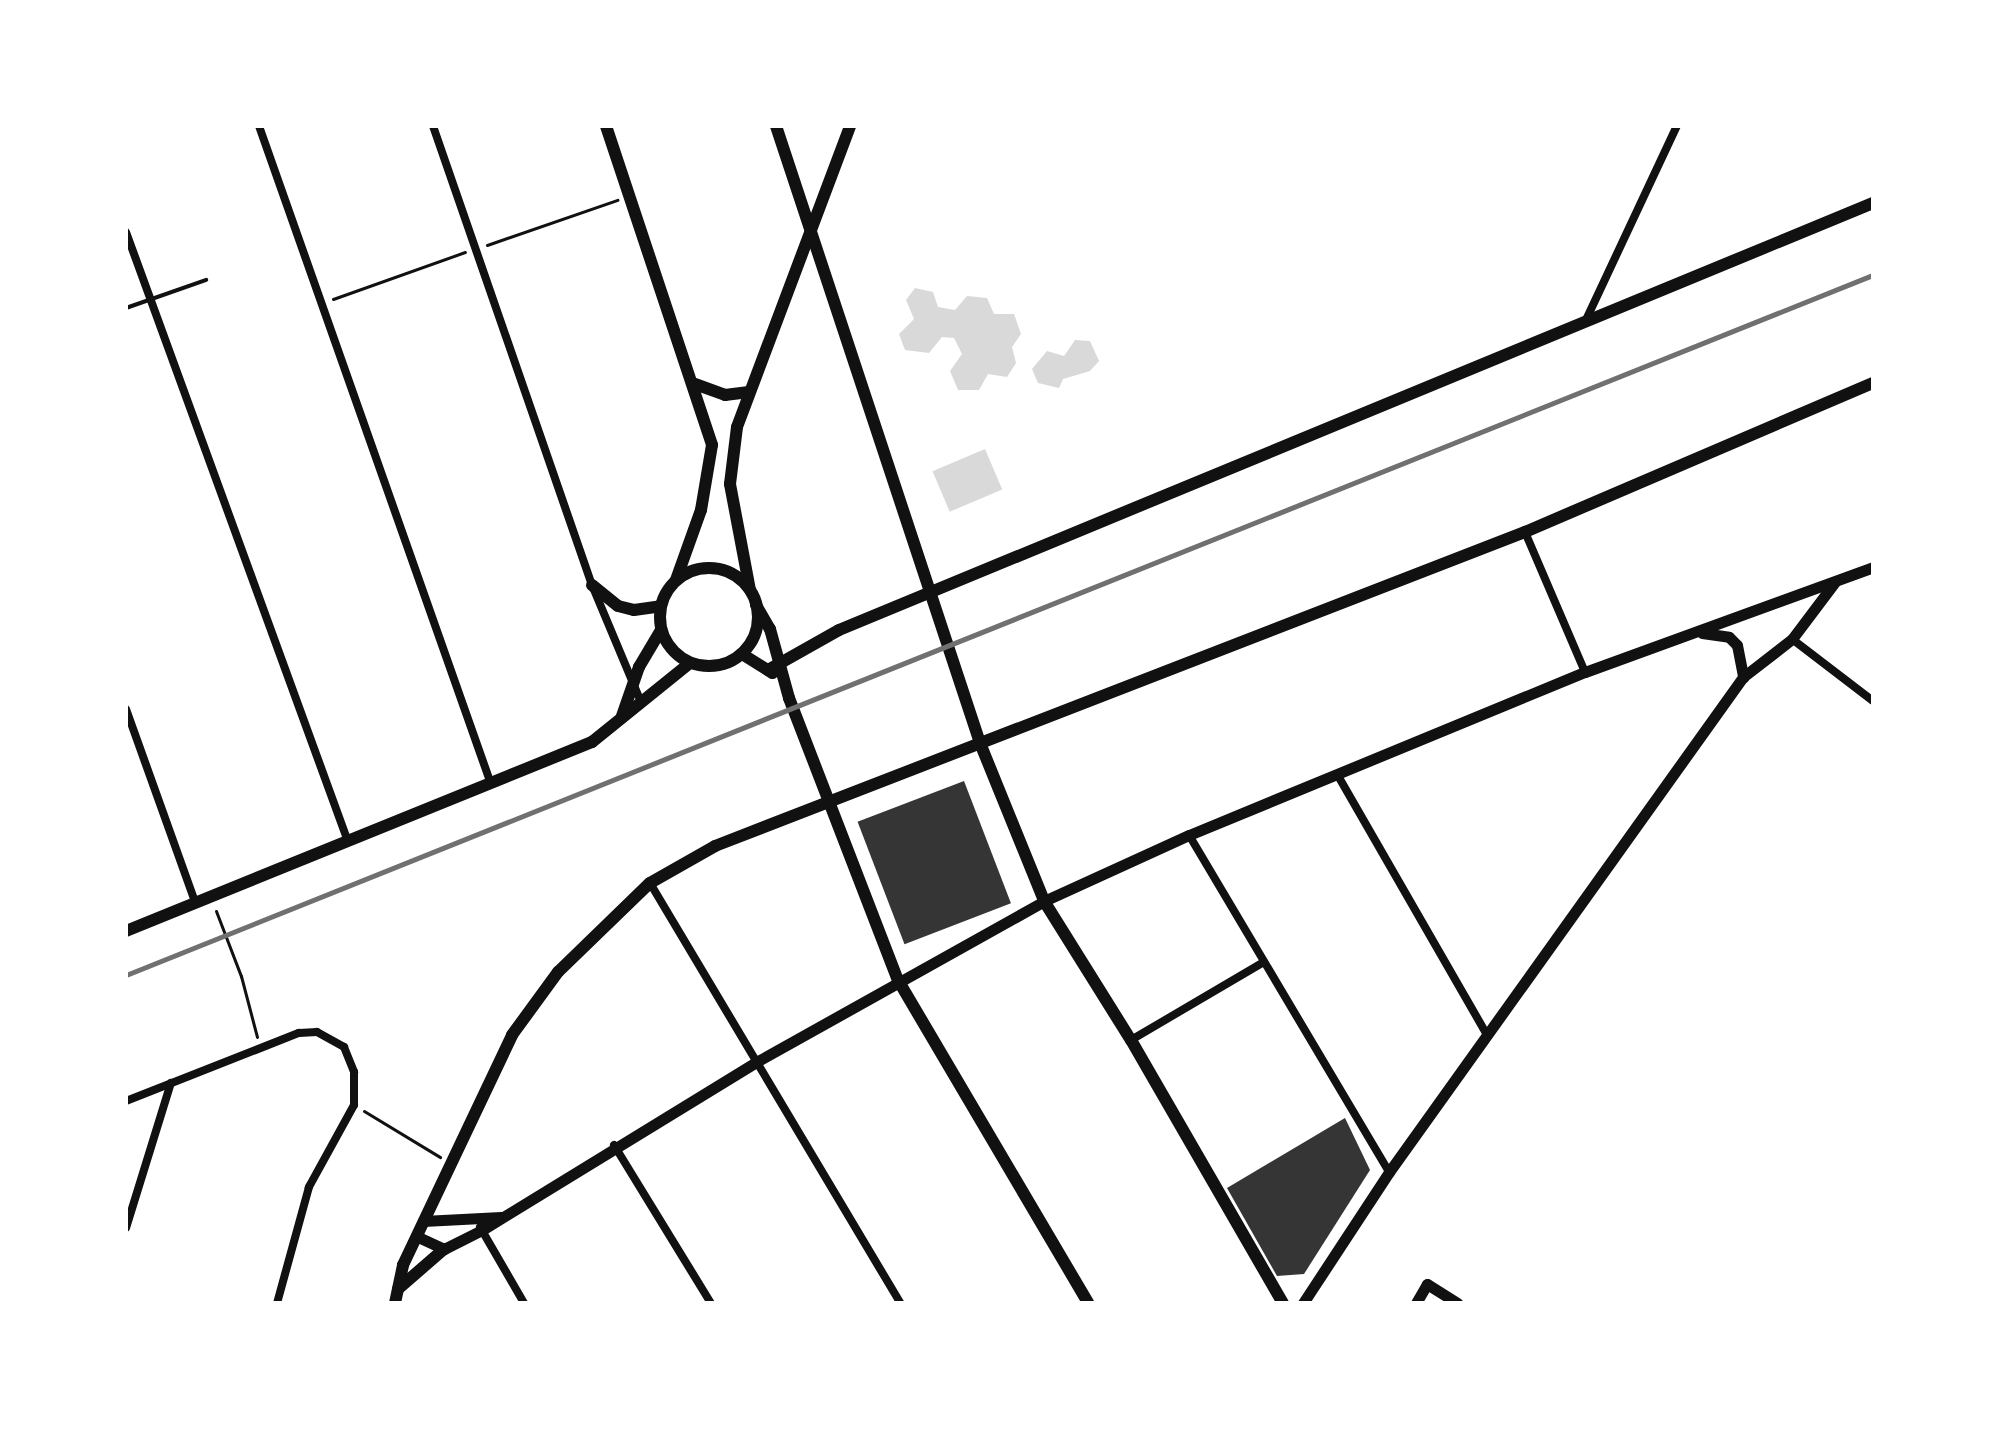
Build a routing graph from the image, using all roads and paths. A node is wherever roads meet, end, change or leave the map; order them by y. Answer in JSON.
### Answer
{"nodes":[{"id":1,"x":259,"y":126,"type":"edge"},
{"id":2,"x":433,"y":126,"type":"edge"},
{"id":3,"x":606,"y":126,"type":"edge"},
{"id":4,"x":776,"y":126,"type":"edge"},
{"id":5,"x":850,"y":126,"type":"edge"},
{"id":6,"x":1677,"y":126,"type":"edge"},
{"id":7,"x":1873,"y":203,"type":"edge"},
{"id":8,"x":810,"y":229,"type":"junction"},
{"id":9,"x":126,"y":232,"type":"edge"},
{"id":10,"x":206,"y":280,"type":"dead end"},
{"id":11,"x":151,"y":299,"type":"junction"},
{"id":12,"x":126,"y":308,"type":"edge"},
{"id":13,"x":1584,"y":323,"type":"junction"},
{"id":14,"x":1873,"y":383,"type":"edge"},
{"id":15,"x":695,"y":384,"type":"junction"},
{"id":16,"x":749,"y":392,"type":"junction"},
{"id":17,"x":1525,"y":532,"type":"junction"},
{"id":18,"x":1873,"y":567,"type":"edge"},
{"id":19,"x":676,"y":580,"type":"junction"},
{"id":20,"x":1835,"y":582,"type":"junction"},
{"id":21,"x":592,"y":585,"type":"junction"},
{"id":22,"x":750,"y":590,"type":"junction"},
{"id":23,"x":932,"y":591,"type":"junction"},
{"id":24,"x":756,"y":605,"type":"junction"},
{"id":25,"x":661,"y":606,"type":"junction"},
{"id":26,"x":661,"y":630,"type":"junction"},
{"id":27,"x":1698,"y":632,"type":"junction"},
{"id":28,"x":1792,"y":639,"type":"junction"},
{"id":29,"x":742,"y":654,"type":"junction"},
{"id":30,"x":781,"y":662,"type":"junction"},
{"id":31,"x":690,"y":663,"type":"junction"},
{"id":32,"x":768,"y":670,"type":"junction"},
{"id":33,"x":1585,"y":672,"type":"junction"},
{"id":34,"x":1743,"y":677,"type":"junction"},
{"id":35,"x":631,"y":689,"type":"junction"},
{"id":36,"x":787,"y":693,"type":"junction"},
{"id":37,"x":640,"y":700,"type":"junction"},
{"id":38,"x":1873,"y":701,"type":"edge"},
{"id":39,"x":126,"y":709,"type":"edge"},
{"id":40,"x":620,"y":723,"type":"junction"},
{"id":41,"x":980,"y":743,"type":"junction"},
{"id":42,"x":1337,"y":774,"type":"junction"},
{"id":43,"x":491,"y":784,"type":"junction"},
{"id":44,"x":831,"y":802,"type":"junction"},
{"id":45,"x":1189,"y":835,"type":"junction"},
{"id":46,"x":347,"y":839,"type":"junction"},
{"id":47,"x":650,"y":883,"type":"junction"},
{"id":48,"x":210,"y":896,"type":"junction"},
{"id":49,"x":1044,"y":901,"type":"junction"},
{"id":50,"x":195,"y":902,"type":"junction"},
{"id":51,"x":126,"y":931,"type":"edge"},
{"id":52,"x":1264,"y":962,"type":"junction"},
{"id":53,"x":898,"y":980,"type":"junction"},
{"id":54,"x":1487,"y":1035,"type":"junction"},
{"id":55,"x":1131,"y":1040,"type":"junction"},
{"id":56,"x":260,"y":1048,"type":"junction"},
{"id":57,"x":758,"y":1061,"type":"junction"},
{"id":58,"x":171,"y":1083,"type":"junction"},
{"id":59,"x":126,"y":1101,"type":"edge"},
{"id":60,"x":354,"y":1105,"type":"junction"},
{"id":61,"x":614,"y":1145,"type":"junction"},
{"id":62,"x":450,"y":1162,"type":"junction"},
{"id":63,"x":1389,"y":1172,"type":"junction"},
{"id":64,"x":423,"y":1221,"type":"junction"},
{"id":65,"x":479,"y":1225,"type":"junction"},
{"id":66,"x":126,"y":1228,"type":"edge"},
{"id":67,"x":416,"y":1236,"type":"junction"},
{"id":68,"x":444,"y":1249,"type":"junction"},
{"id":69,"x":398,"y":1289,"type":"junction"},
{"id":70,"x":277,"y":1303,"type":"edge"},
{"id":71,"x":395,"y":1303,"type":"edge"},
{"id":72,"x":524,"y":1303,"type":"edge"},
{"id":73,"x":711,"y":1303,"type":"edge"},
{"id":74,"x":900,"y":1303,"type":"edge"},
{"id":75,"x":1088,"y":1303,"type":"edge"},
{"id":76,"x":1283,"y":1303,"type":"edge"},
{"id":77,"x":1303,"y":1303,"type":"edge"},
{"id":78,"x":1416,"y":1303,"type":"edge"},
{"id":79,"x":1457,"y":1303,"type":"edge"}],
"edges":[{"from":1,"to":43,"type":"street"},
{"from":2,"to":21,"type":"street"},
{"from":3,"to":15,"type":"main road"},
{"from":4,"to":8,"type":"main road"},
{"from":5,"to":8,"type":"main road"},
{"from":6,"to":13,"type":"street"},
{"from":7,"to":13,"type":"main road"},
{"from":8,"to":16,"type":"main road"},
{"from":8,"to":23,"type":"main road"},
{"from":9,"to":11,"type":"street"},
{"from":10,"to":11,"type":"lane"},
{"from":11,"to":12,"type":"lane"},
{"from":11,"to":46,"type":"street"},
{"from":13,"to":23,"type":"main road"},
{"from":14,"to":17,"type":"main road"},
{"from":15,"to":16,"type":"main road"},
{"from":15,"to":19,"type":"main road"},
{"from":16,"to":22,"type":"main road"},
{"from":17,"to":33,"type":"street"},
{"from":17,"to":41,"type":"main road"},
{"from":18,"to":20,"type":"street"},
{"from":19,"to":22,"type":"main road"},
{"from":19,"to":25,"type":"main road"},
{"from":20,"to":27,"type":"street"},
{"from":20,"to":28,"type":"street"},
{"from":21,"to":25,"type":"main road"},
{"from":21,"to":35,"type":"street"},
{"from":22,"to":24,"type":"main road"},
{"from":23,"to":30,"type":"main road"},
{"from":23,"to":41,"type":"main road"},
{"from":24,"to":29,"type":"main road"},
{"from":24,"to":30,"type":"main road"},
{"from":25,"to":26,"type":"main road"},
{"from":26,"to":31,"type":"main road"},
{"from":26,"to":35,"type":"main road"},
{"from":27,"to":33,"type":"street"},
{"from":27,"to":34,"type":"street"},
{"from":28,"to":34,"type":"street"},
{"from":28,"to":38,"type":"street"},
{"from":29,"to":31,"type":"main road"},
{"from":29,"to":32,"type":"main road"},
{"from":30,"to":32,"type":"main road"},
{"from":30,"to":36,"type":"main road"},
{"from":31,"to":37,"type":"main road"},
{"from":32,"to":36,"type":"main road"},
{"from":33,"to":42,"type":"street"},
{"from":34,"to":54,"type":"street"},
{"from":35,"to":37,"type":"street"},
{"from":35,"to":40,"type":"main road"},
{"from":36,"to":44,"type":"main road"},
{"from":37,"to":40,"type":"main road"},
{"from":39,"to":50,"type":"street"},
{"from":40,"to":43,"type":"main road"},
{"from":41,"to":44,"type":"main road"},
{"from":41,"to":49,"type":"main road"},
{"from":42,"to":45,"type":"street"},
{"from":42,"to":54,"type":"street"},
{"from":43,"to":46,"type":"main road"},
{"from":44,"to":47,"type":"main road"},
{"from":44,"to":53,"type":"main road"},
{"from":45,"to":49,"type":"street"},
{"from":45,"to":52,"type":"street"},
{"from":46,"to":48,"type":"main road"},
{"from":47,"to":57,"type":"street"},
{"from":47,"to":62,"type":"main road"},
{"from":48,"to":50,"type":"main road"},
{"from":48,"to":56,"type":"path"},
{"from":49,"to":53,"type":"street"},
{"from":49,"to":55,"type":"main road"},
{"from":50,"to":51,"type":"main road"},
{"from":52,"to":55,"type":"street"},
{"from":52,"to":63,"type":"street"},
{"from":53,"to":57,"type":"street"},
{"from":53,"to":75,"type":"main road"},
{"from":54,"to":63,"type":"street"},
{"from":55,"to":76,"type":"main road"},
{"from":56,"to":58,"type":"street"},
{"from":56,"to":60,"type":"street"},
{"from":57,"to":61,"type":"street"},
{"from":57,"to":74,"type":"street"},
{"from":58,"to":59,"type":"street"},
{"from":58,"to":66,"type":"street"},
{"from":60,"to":62,"type":"path"},
{"from":60,"to":70,"type":"street"},
{"from":61,"to":65,"type":"street"},
{"from":61,"to":73,"type":"street"},
{"from":62,"to":64,"type":"main road"},
{"from":63,"to":77,"type":"street"},
{"from":64,"to":65,"type":"street"},
{"from":64,"to":67,"type":"main road"},
{"from":65,"to":68,"type":"street"},
{"from":65,"to":72,"type":"street"},
{"from":67,"to":68,"type":"street"},
{"from":67,"to":69,"type":"main road"},
{"from":68,"to":69,"type":"main road"},
{"from":69,"to":71,"type":"main road"},
{"from":78,"to":79,"type":"street"}]}
